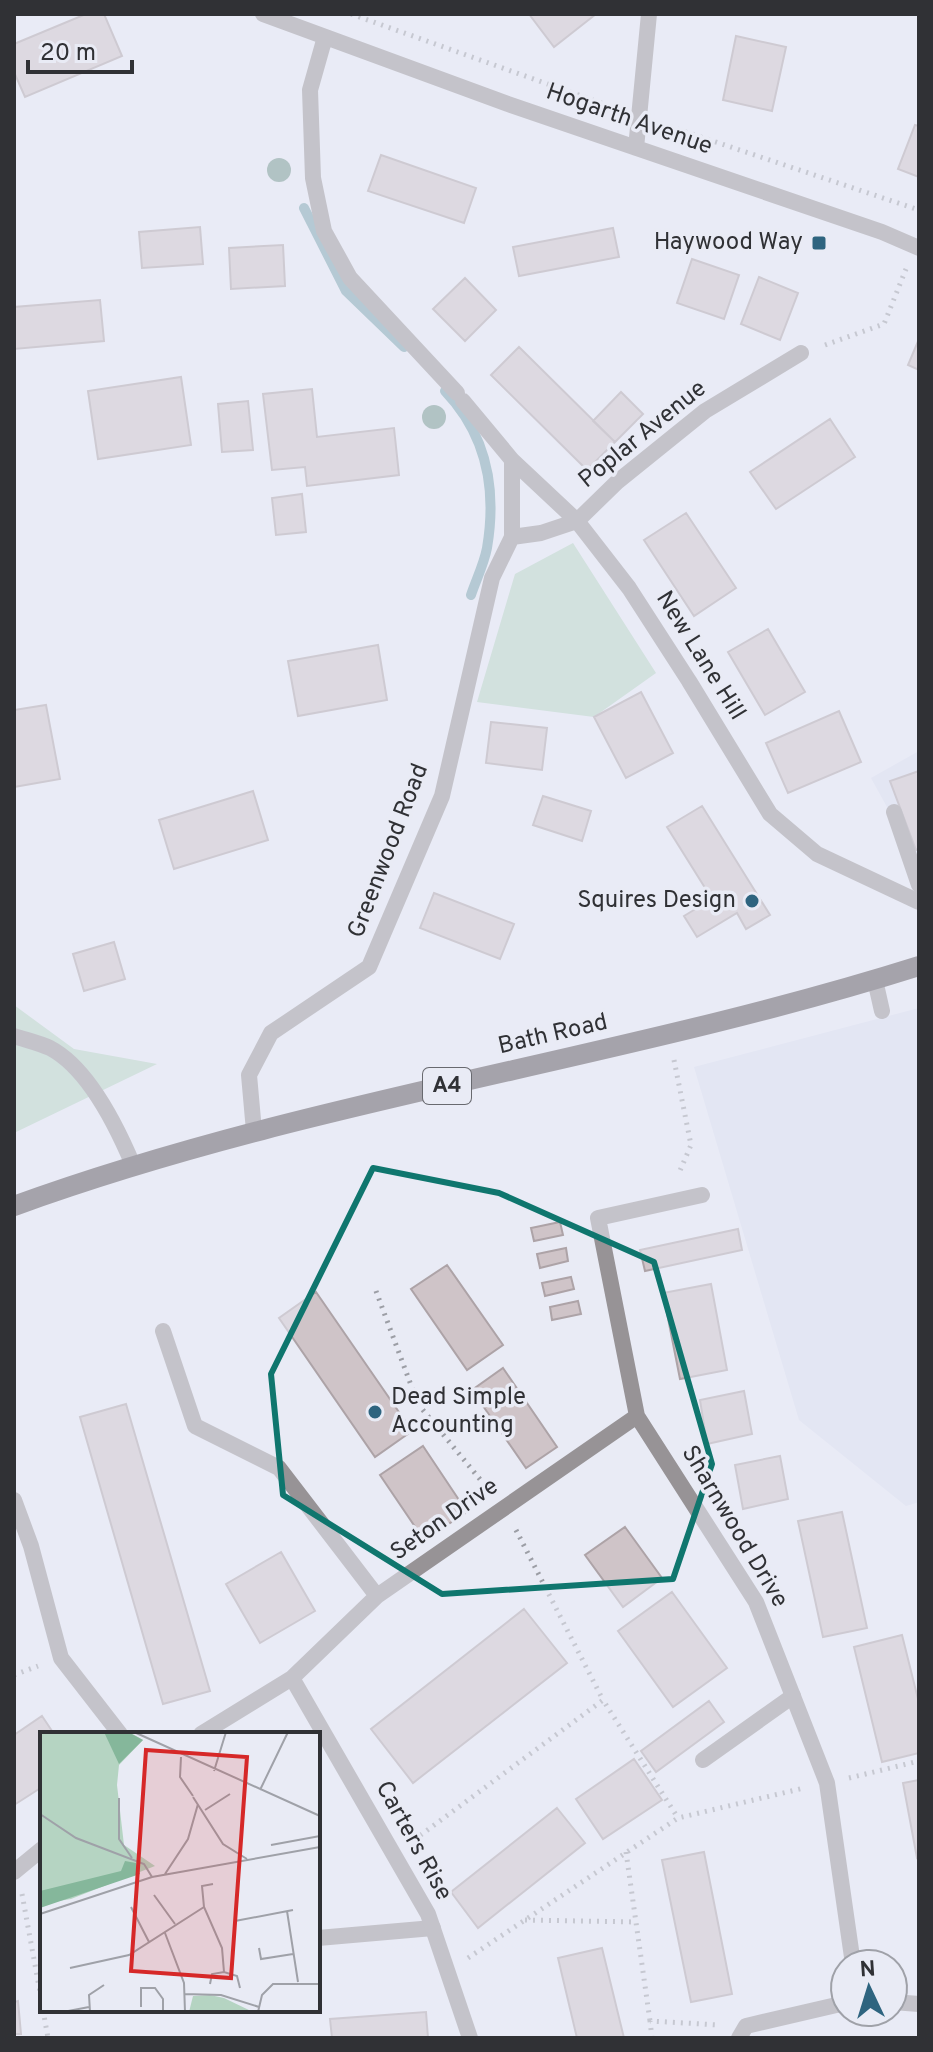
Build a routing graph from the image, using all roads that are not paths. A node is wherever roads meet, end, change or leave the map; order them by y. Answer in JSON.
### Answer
{"nodes":[{"id":1,"x":263,"y":14,"type":"edge"},
{"id":2,"x":649,"y":14,"type":"edge"},
{"id":3,"x":325,"y":37,"type":"junction"},
{"id":4,"x":636,"y":148,"type":"junction"},
{"id":5,"x":916,"y":247,"type":"edge"},
{"id":6,"x":801,"y":353,"type":"road end"},
{"id":7,"x":512,"y":460,"type":"junction"},
{"id":8,"x":577,"y":521,"type":"junction"},
{"id":9,"x":512,"y":537,"type":"junction"},
{"id":10,"x":894,"y":812,"type":"dead end"},
{"id":11,"x":919,"y":885,"type":"edge"},
{"id":12,"x":919,"y":902,"type":"edge"},
{"id":13,"x":919,"y":966,"type":"edge"},
{"id":14,"x":875,"y":980,"type":"junction"},
{"id":15,"x":882,"y":1011,"type":"dead end"},
{"id":16,"x":14,"y":1036,"type":"edge"},
{"id":17,"x":254,"y":1131,"type":"junction"},
{"id":18,"x":133,"y":1165,"type":"junction"},
{"id":19,"x":702,"y":1195,"type":"dead end"},
{"id":20,"x":14,"y":1206,"type":"edge"},
{"id":21,"x":163,"y":1331,"type":"dead end"},
{"id":22,"x":637,"y":1416,"type":"junction"},
{"id":23,"x":14,"y":1500,"type":"edge"},
{"id":24,"x":377,"y":1596,"type":"junction"},
{"id":25,"x":292,"y":1678,"type":"junction"},
{"id":26,"x":793,"y":1696,"type":"junction"},
{"id":27,"x":118,"y":1732,"type":"edge"},
{"id":28,"x":204,"y":1732,"type":"edge"},
{"id":29,"x":703,"y":1760,"type":"dead end"},
{"id":30,"x":40,"y":1851,"type":"edge"},
{"id":31,"x":16,"y":1870,"type":"edge"},
{"id":32,"x":433,"y":1928,"type":"junction"},
{"id":33,"x":320,"y":1938,"type":"edge"},
{"id":34,"x":851,"y":1948,"type":"edge"},
{"id":35,"x":829,"y":2008,"type":"edge"},
{"id":36,"x":743,"y":2032,"type":"edge"},
{"id":37,"x":470,"y":2038,"type":"edge"}],
"edges":[{"from":1,"to":3,"type":"street"},
{"from":2,"to":4,"type":"street"},
{"from":3,"to":4,"type":"street","name":"Hogarth Avenue"},
{"from":3,"to":7,"type":"street","name":"New Lane Hill"},
{"from":4,"to":5,"type":"street","name":"Hogarth Avenue"},
{"from":6,"to":8,"type":"street","name":"Poplar Avenue"},
{"from":7,"to":8,"type":"street","name":"New Lane Hill"},
{"from":7,"to":9,"type":"street","name":"Greenwood Road"},
{"from":8,"to":9,"type":"street"},
{"from":8,"to":12,"type":"street","name":"New Lane Hill"},
{"from":9,"to":17,"type":"street","name":"Greenwood Road"},
{"from":10,"to":11,"type":"street"},
{"from":13,"to":14,"type":"main road","name":"Bath Road","number":"A4"},
{"from":14,"to":15,"type":"street"},
{"from":14,"to":17,"type":"main road","name":"Bath Road","number":"A4"},
{"from":16,"to":18,"type":"street"},
{"from":17,"to":18,"type":"main road","name":"Bath Road","number":"A4"},
{"from":18,"to":20,"type":"main road","name":"Bath Road","number":"A4"},
{"from":19,"to":22,"type":"street","name":"Sharnwood Drive"},
{"from":21,"to":24,"type":"street"},
{"from":22,"to":24,"type":"street","name":"Seton Drive"},
{"from":22,"to":26,"type":"street","name":"Sharnwood Drive"},
{"from":23,"to":27,"type":"street"},
{"from":24,"to":25,"type":"street","name":"Seton Drive"},
{"from":25,"to":28,"type":"street","name":"Seton Drive"},
{"from":25,"to":32,"type":"street","name":"Carters Rise"},
{"from":26,"to":29,"type":"street"},
{"from":26,"to":34,"type":"street","name":"Sharnwood Drive"},
{"from":30,"to":31,"type":"street"},
{"from":32,"to":33,"type":"street"},
{"from":32,"to":37,"type":"street","name":"Carters Rise"},
{"from":35,"to":36,"type":"street"}]}
